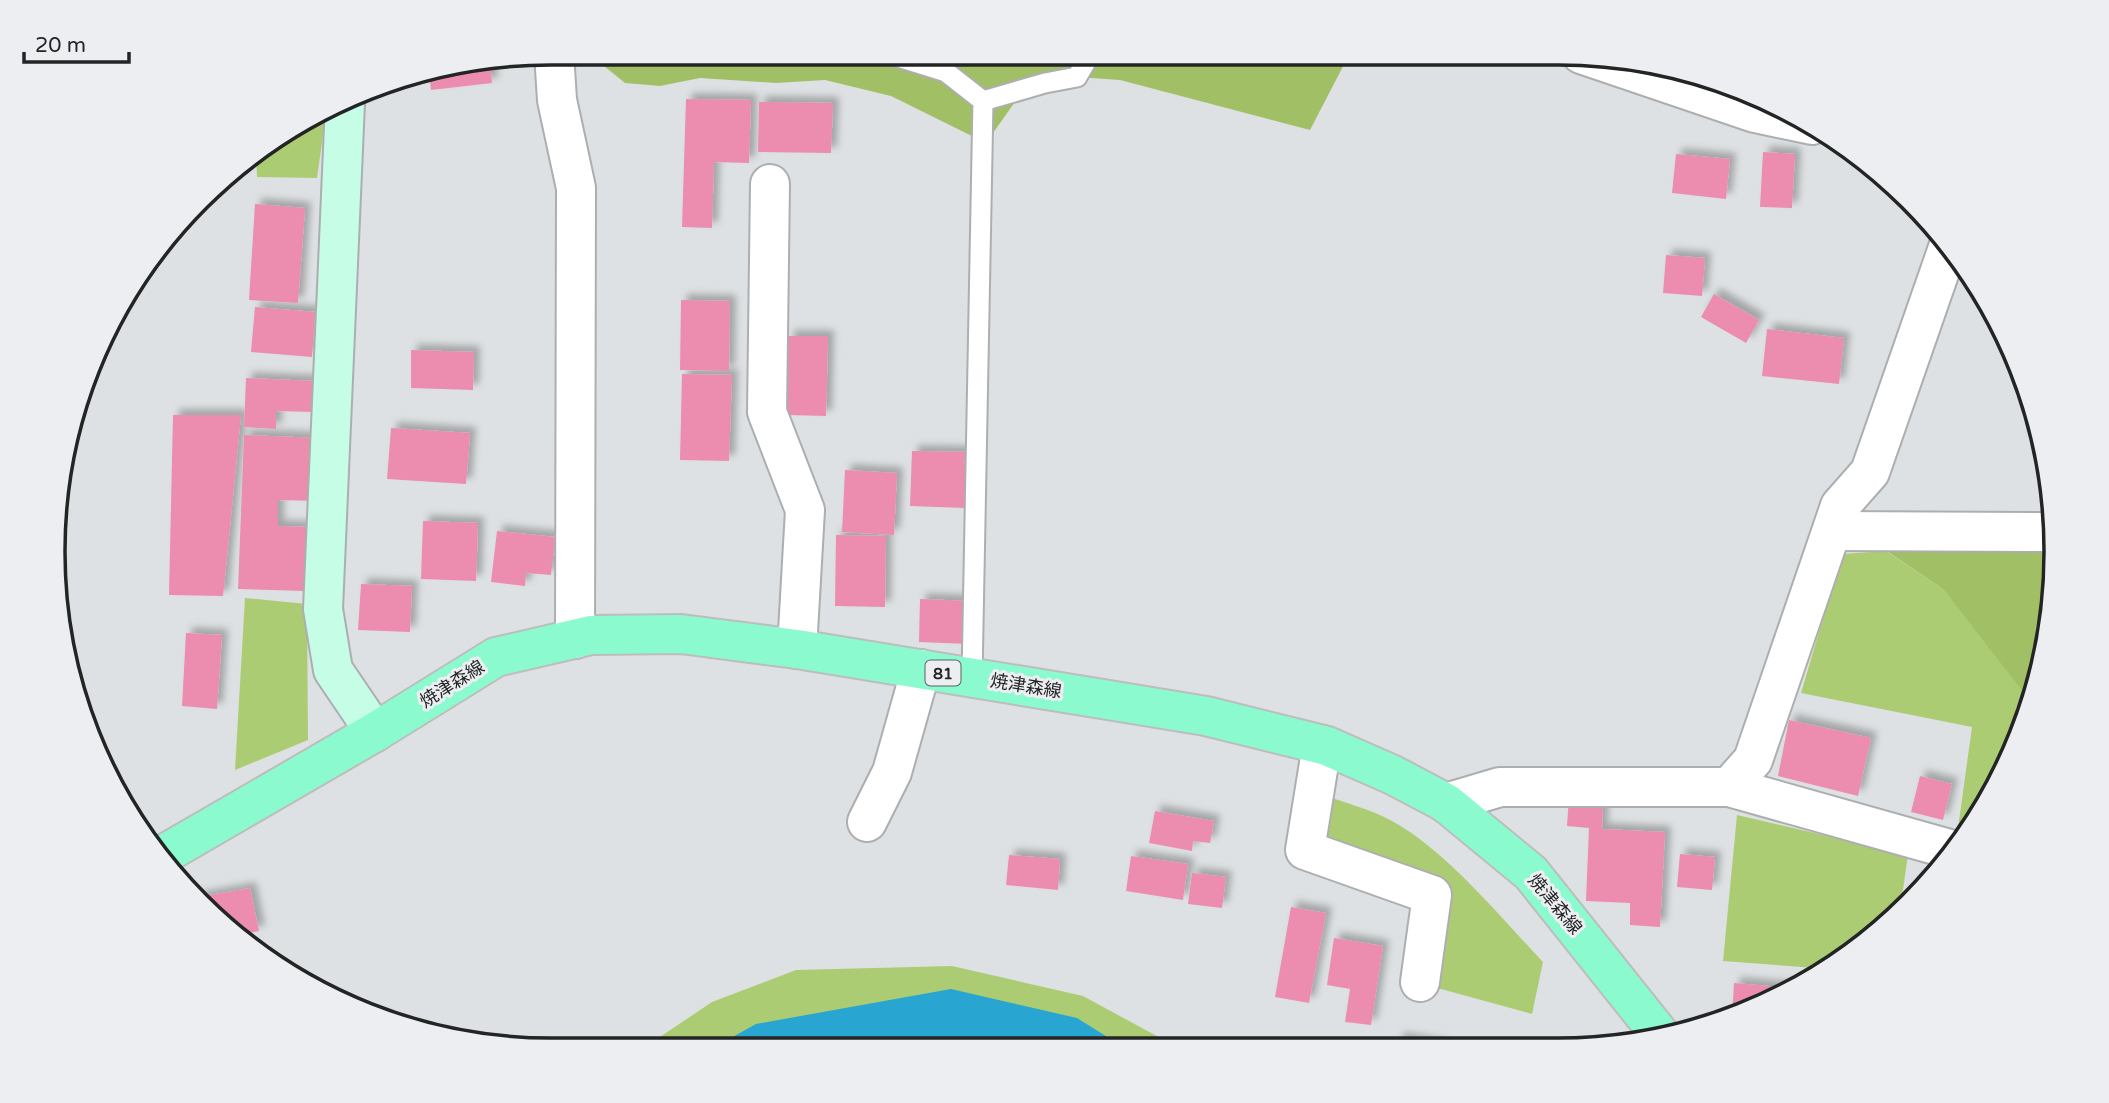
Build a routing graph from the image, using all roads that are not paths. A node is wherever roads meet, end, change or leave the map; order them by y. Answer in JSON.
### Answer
{"nodes":[{"id":1,"x":555,"y":65,"type":"edge"},
{"id":2,"x":924,"y":65,"type":"edge"},
{"id":3,"x":1084,"y":65,"type":"edge"},
{"id":4,"x":1629,"y":70,"type":"edge"},
{"id":5,"x":983,"y":101,"type":"junction"},
{"id":6,"x":345,"y":111,"type":"edge"},
{"id":7,"x":1779,"y":118,"type":"edge"},
{"id":8,"x":770,"y":184,"type":"dead end"},
{"id":9,"x":1945,"y":256,"type":"edge"},
{"id":10,"x":1832,"y":531,"type":"junction"},
{"id":11,"x":2043,"y":532,"type":"edge"},
{"id":12,"x":575,"y":639,"type":"junction"},
{"id":13,"x":797,"y":649,"type":"junction"},
{"id":14,"x":921,"y":669,"type":"junction"},
{"id":15,"x":972,"y":678,"type":"junction"},
{"id":16,"x":375,"y":732,"type":"junction"},
{"id":17,"x":1322,"y":746,"type":"junction"},
{"id":18,"x":1729,"y":787,"type":"junction"},
{"id":19,"x":1446,"y":803,"type":"junction"},
{"id":20,"x":867,"y":822,"type":"dead end"},
{"id":21,"x":1944,"y":848,"type":"edge"},
{"id":22,"x":168,"y":852,"type":"edge"},
{"id":23,"x":1420,"y":982,"type":"dead end"},
{"id":24,"x":1655,"y":1028,"type":"edge"}],
"edges":[{"from":1,"to":12,"type":"street"},
{"from":2,"to":5,"type":"lane"},
{"from":3,"to":5,"type":"lane"},
{"from":4,"to":7,"type":"street"},
{"from":5,"to":15,"type":"lane"},
{"from":6,"to":16,"type":"street"},
{"from":8,"to":13,"type":"street"},
{"from":9,"to":10,"type":"street"},
{"from":10,"to":11,"type":"street"},
{"from":10,"to":18,"type":"street"},
{"from":12,"to":13,"type":"main road","name":"焼津森線","number":"81"},
{"from":12,"to":16,"type":"main road","name":"焼津森線","number":"81"},
{"from":13,"to":14,"type":"main road","name":"焼津森線","number":"81"},
{"from":14,"to":15,"type":"main road","name":"焼津森線","number":"81"},
{"from":14,"to":20,"type":"street"},
{"from":15,"to":17,"type":"main road","name":"焼津森線","number":"81"},
{"from":16,"to":22,"type":"main road","name":"焼津森線","number":"81"},
{"from":17,"to":19,"type":"main road","name":"焼津森線","number":"81"},
{"from":17,"to":23,"type":"street"},
{"from":18,"to":19,"type":"street"},
{"from":18,"to":21,"type":"street"},
{"from":19,"to":24,"type":"main road","name":"焼津森線","number":"81"}]}
